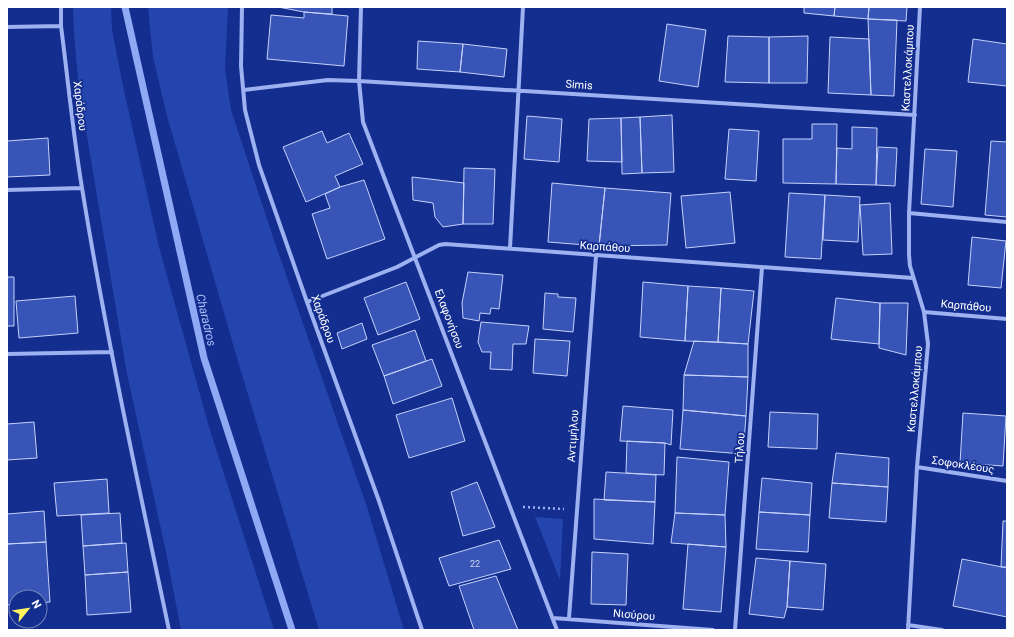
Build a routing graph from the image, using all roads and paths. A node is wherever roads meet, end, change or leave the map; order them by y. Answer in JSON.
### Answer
{"nodes":[{"id":1,"x":61,"y":7,"type":"edge"},
{"id":2,"x":242,"y":7,"type":"edge"},
{"id":3,"x":361,"y":7,"type":"edge"},
{"id":4,"x":523,"y":7,"type":"edge"},
{"id":5,"x":920,"y":7,"type":"edge"},
{"id":6,"x":61,"y":26,"type":"junction"},
{"id":7,"x":7,"y":27,"type":"edge"},
{"id":8,"x":359,"y":81,"type":"junction"},
{"id":9,"x":244,"y":90,"type":"junction"},
{"id":10,"x":518,"y":90,"type":"junction"},
{"id":11,"x":914,"y":115,"type":"junction"},
{"id":12,"x":82,"y":188,"type":"junction"},
{"id":13,"x":7,"y":190,"type":"edge"},
{"id":14,"x":909,"y":213,"type":"junction"},
{"id":15,"x":1007,"y":222,"type":"edge"},
{"id":16,"x":510,"y":248,"type":"junction"},
{"id":17,"x":416,"y":256,"type":"junction"},
{"id":18,"x":596,"y":256,"type":"junction"},
{"id":19,"x":762,"y":267,"type":"junction"},
{"id":20,"x":913,"y":278,"type":"junction"},
{"id":21,"x":307,"y":302,"type":"junction"},
{"id":22,"x":924,"y":312,"type":"junction"},
{"id":23,"x":1007,"y":319,"type":"edge"},
{"id":24,"x":112,"y":352,"type":"junction"},
{"id":25,"x":7,"y":354,"type":"edge"},
{"id":26,"x":917,"y":467,"type":"junction"},
{"id":27,"x":1007,"y":481,"type":"edge"},
{"id":28,"x":511,"y":506,"type":"junction"},
{"id":29,"x":577,"y":510,"type":"junction"},
{"id":30,"x":553,"y":618,"type":"junction"},
{"id":31,"x":569,"y":618,"type":"junction"},
{"id":32,"x":908,"y":625,"type":"junction"},
{"id":33,"x":169,"y":630,"type":"edge"},
{"id":34,"x":422,"y":630,"type":"edge"},
{"id":35,"x":557,"y":630,"type":"edge"},
{"id":36,"x":713,"y":630,"type":"edge"},
{"id":37,"x":735,"y":630,"type":"edge"},
{"id":38,"x":908,"y":630,"type":"edge"},
{"id":39,"x":942,"y":630,"type":"edge"}],
"edges":[{"from":1,"to":6,"type":"street","name":"Χαράδρου"},
{"from":2,"to":9,"type":"street","name":"Χαράδρου"},
{"from":3,"to":8,"type":"street","name":"Ελαφονήσου"},
{"from":4,"to":10,"type":"street"},
{"from":5,"to":11,"type":"street","name":"Καστελλοκάμπου"},
{"from":6,"to":7,"type":"street"},
{"from":6,"to":12,"type":"street","name":"Χαράδρου"},
{"from":8,"to":9,"type":"street","name":"Simis"},
{"from":8,"to":10,"type":"street","name":"Simis"},
{"from":8,"to":17,"type":"street","name":"Ελαφονήσου"},
{"from":9,"to":21,"type":"street","name":"Χαράδρου"},
{"from":10,"to":11,"type":"street","name":"Simis"},
{"from":10,"to":16,"type":"street"},
{"from":11,"to":14,"type":"street","name":"Καστελλοκάμπου"},
{"from":12,"to":13,"type":"street"},
{"from":12,"to":24,"type":"street","name":"Χαράδρου"},
{"from":14,"to":15,"type":"street"},
{"from":14,"to":20,"type":"street","name":"Καστελλοκάμπου"},
{"from":16,"to":17,"type":"street","name":"Καρπάθου"},
{"from":16,"to":18,"type":"street","name":"Καρπάθου"},
{"from":17,"to":21,"type":"street","name":"Καρπάθου"},
{"from":17,"to":28,"type":"street","name":"Ελαφονήσου"},
{"from":18,"to":19,"type":"street","name":"Καρπάθου"},
{"from":18,"to":29,"type":"street","name":"Αντιμήλου"},
{"from":19,"to":20,"type":"street","name":"Καρπάθου"},
{"from":19,"to":37,"type":"street","name":"Τήλου"},
{"from":20,"to":22,"type":"street","name":"Καστελλοκάμπου"},
{"from":21,"to":34,"type":"street","name":"Χαράδρου"},
{"from":22,"to":23,"type":"street","name":"Καρπάθου"},
{"from":22,"to":26,"type":"street","name":"Καστελλοκάμπου"},
{"from":24,"to":25,"type":"street"},
{"from":24,"to":33,"type":"street","name":"Χαράδρου"},
{"from":26,"to":27,"type":"street","name":"Σοφοκλέους"},
{"from":26,"to":32,"type":"street","name":"Καστελλοκάμπου"},
{"from":28,"to":29,"type":"path"},
{"from":28,"to":30,"type":"street","name":"Ελαφονήσου"},
{"from":29,"to":31,"type":"street","name":"Αντιμήλου"},
{"from":30,"to":31,"type":"street","name":"Νισύρου"},
{"from":30,"to":35,"type":"street","name":"Ελαφονήσου"},
{"from":31,"to":36,"type":"street","name":"Νισύρου"},
{"from":32,"to":38,"type":"street","name":"Καστελλοκάμπου"},
{"from":32,"to":39,"type":"street"}]}
